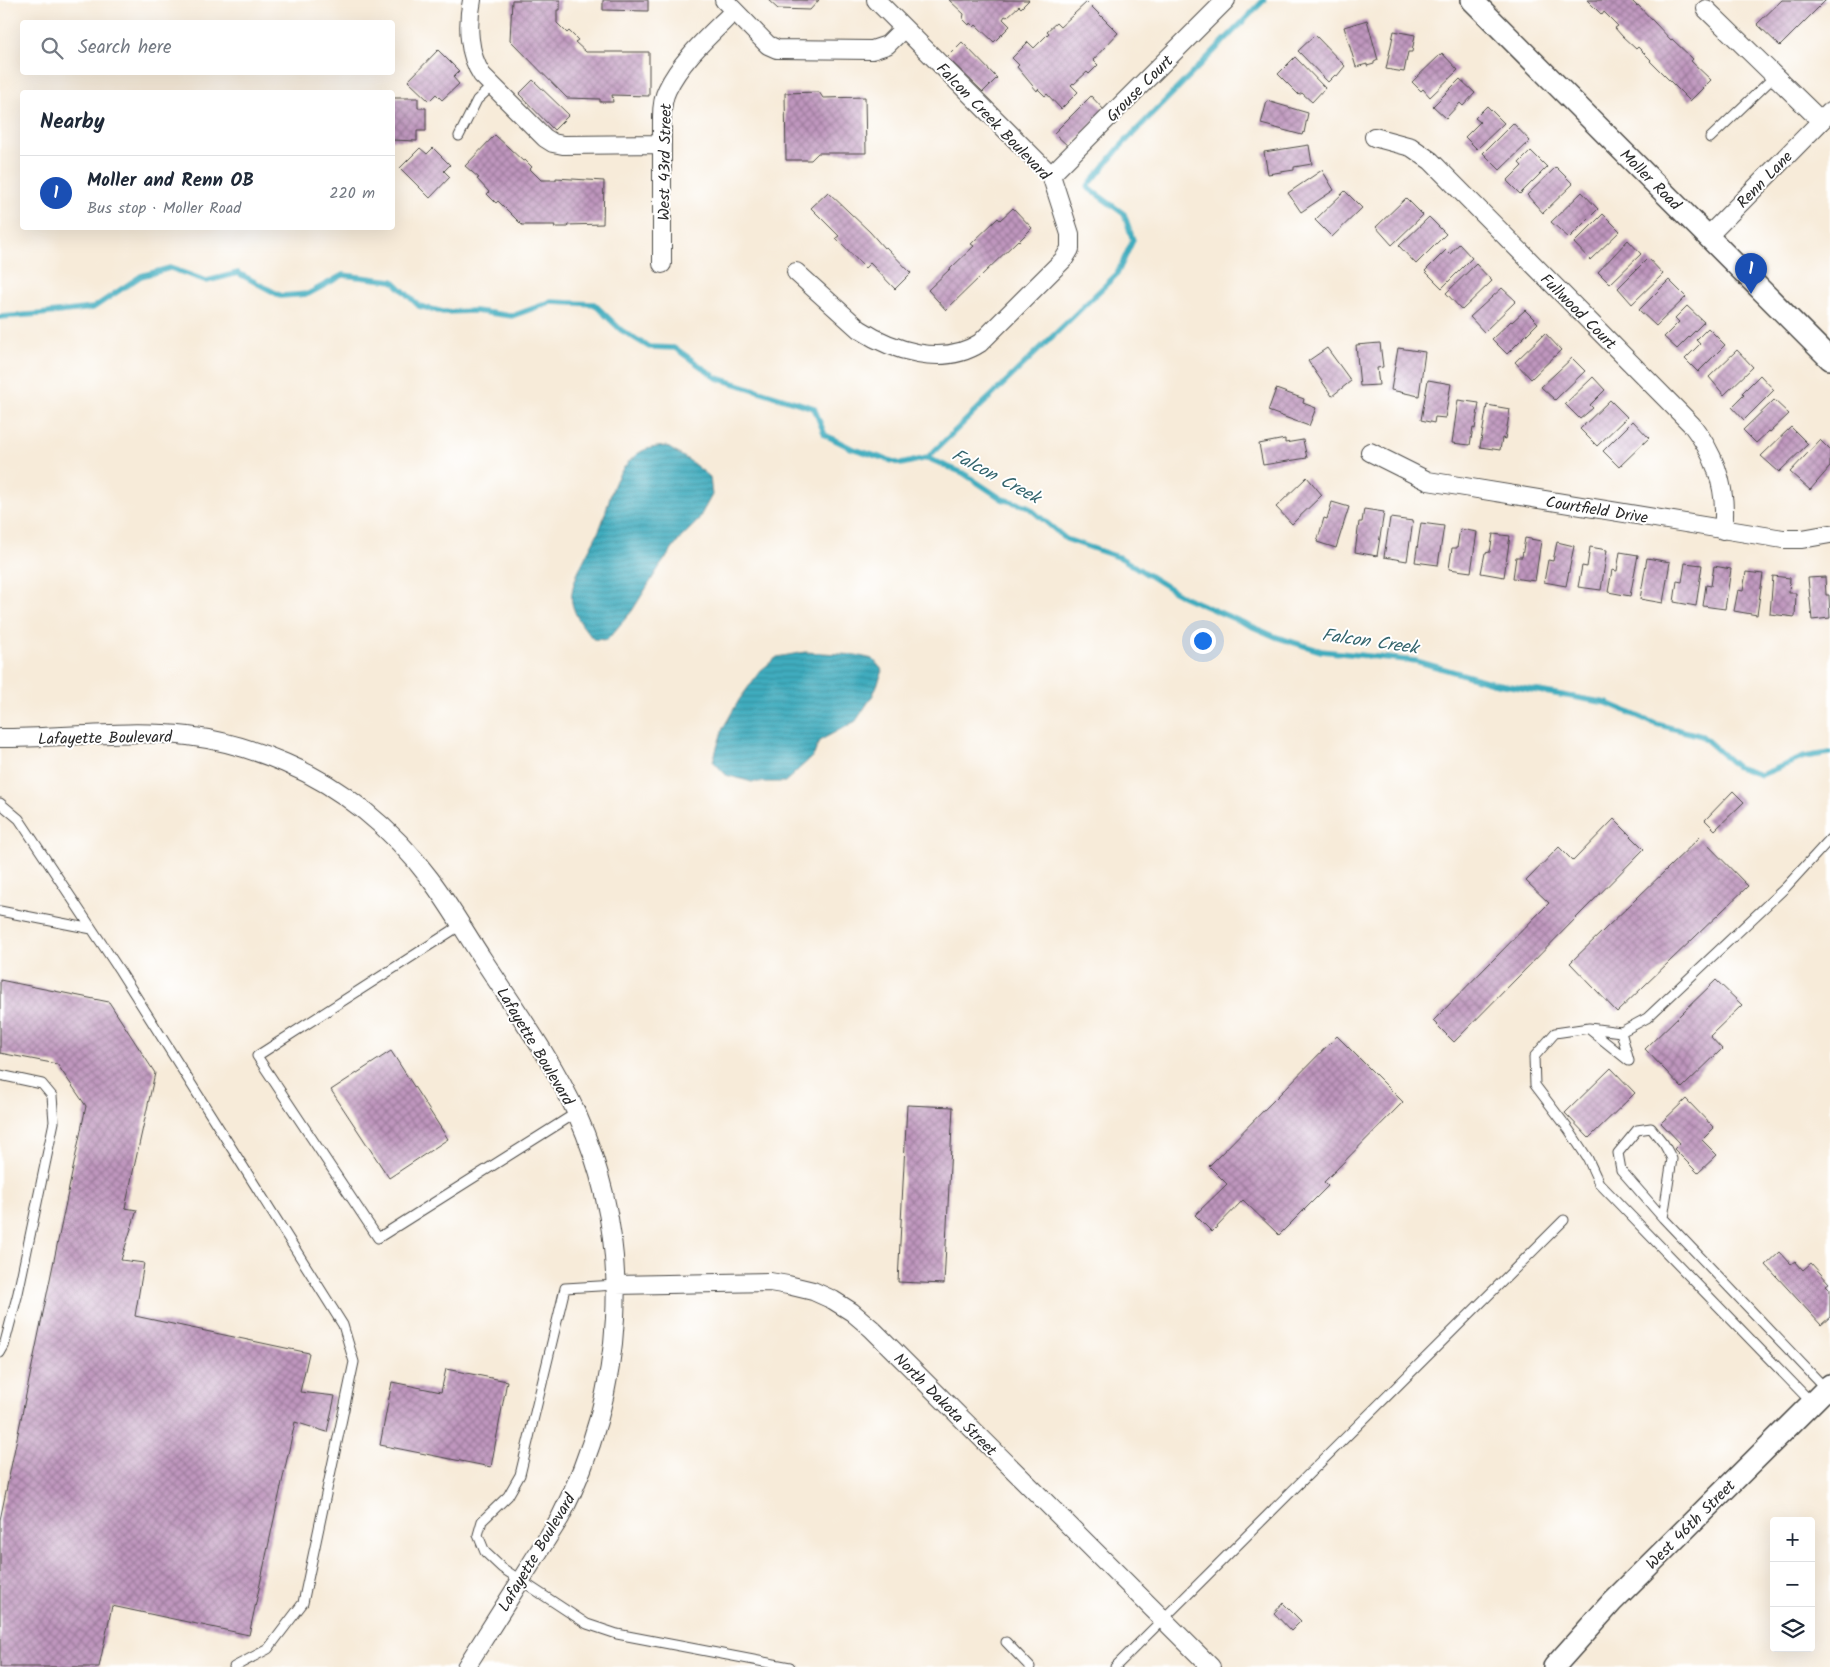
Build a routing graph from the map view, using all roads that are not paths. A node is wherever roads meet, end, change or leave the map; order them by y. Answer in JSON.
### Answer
{"nodes":[{"id":1,"x":472,"y":0,"type":"edge"},
{"id":2,"x":876,"y":0,"type":"edge"},
{"id":3,"x":1226,"y":0,"type":"edge"},
{"id":4,"x":1472,"y":0,"type":"edge"},
{"id":5,"x":1706,"y":3,"type":"edge"},
{"id":6,"x":729,"y":5,"type":"edge"},
{"id":7,"x":904,"y":28,"type":"junction"},
{"id":8,"x":1775,"y":76,"type":"junction"},
{"id":9,"x":493,"y":85,"type":"junction"},
{"id":10,"x":1825,"y":116,"type":"edge"},
{"id":11,"x":459,"y":136,"type":"dead end"},
{"id":12,"x":1374,"y":137,"type":"dead end"},
{"id":13,"x":1710,"y":138,"type":"dead end"},
{"id":14,"x":662,"y":144,"type":"junction"},
{"id":15,"x":1051,"y":175,"type":"junction"},
{"id":16,"x":1708,"y":236,"type":"junction"},
{"id":17,"x":662,"y":264,"type":"dead end"},
{"id":18,"x":796,"y":272,"type":"dead end"},
{"id":19,"x":1830,"y":359,"type":"edge"},
{"id":20,"x":1370,"y":452,"type":"dead end"},
{"id":21,"x":1724,"y":530,"type":"junction"},
{"id":22,"x":1830,"y":534,"type":"edge"},
{"id":23,"x":0,"y":738,"type":"edge"},
{"id":24,"x":0,"y":803,"type":"edge"},
{"id":25,"x":1830,"y":839,"type":"edge"},
{"id":26,"x":0,"y":911,"type":"edge"},
{"id":27,"x":461,"y":925,"type":"junction"},
{"id":28,"x":92,"y":929,"type":"junction"},
{"id":29,"x":1589,"y":1028,"type":"junction"},
{"id":30,"x":1621,"y":1032,"type":"junction"},
{"id":31,"x":0,"y":1075,"type":"edge"},
{"id":32,"x":576,"y":1113,"type":"junction"},
{"id":33,"x":1664,"y":1218,"type":"junction"},
{"id":34,"x":1564,"y":1220,"type":"dead end"},
{"id":35,"x":616,"y":1285,"type":"junction"},
{"id":36,"x":0,"y":1353,"type":"edge"},
{"id":37,"x":1823,"y":1392,"type":"edge"},
{"id":38,"x":520,"y":1580,"type":"junction"},
{"id":39,"x":1163,"y":1620,"type":"junction"},
{"id":40,"x":1006,"y":1642,"type":"dead end"},
{"id":41,"x":234,"y":1667,"type":"edge"},
{"id":42,"x":466,"y":1667,"type":"edge"},
{"id":43,"x":790,"y":1667,"type":"edge"},
{"id":44,"x":1030,"y":1667,"type":"edge"},
{"id":45,"x":1115,"y":1667,"type":"edge"},
{"id":46,"x":1211,"y":1667,"type":"edge"},
{"id":47,"x":1554,"y":1667,"type":"edge"}],
"edges":[{"from":1,"to":9,"type":"street"},
{"from":2,"to":7,"type":"street","name":"Falcon Creek Boulevard"},
{"from":3,"to":15,"type":"street","name":"Grouse Court"},
{"from":4,"to":16,"type":"street","name":"Moller Road"},
{"from":5,"to":8,"type":"street","name":"Renn Lane"},
{"from":6,"to":7,"type":"street"},
{"from":6,"to":14,"type":"street","name":"West 43rd Street"},
{"from":7,"to":15,"type":"street","name":"Falcon Creek Boulevard"},
{"from":8,"to":10,"type":"street","name":"Renn Lane"},
{"from":8,"to":13,"type":"lane"},
{"from":9,"to":11,"type":"lane"},
{"from":9,"to":14,"type":"street"},
{"from":10,"to":16,"type":"street","name":"Renn Lane"},
{"from":12,"to":21,"type":"street","name":"Fullwood Court"},
{"from":14,"to":17,"type":"street","name":"West 43rd Street"},
{"from":15,"to":18,"type":"street","name":"Falcon Creek Boulevard"},
{"from":16,"to":19,"type":"street","name":"Moller Road"},
{"from":20,"to":21,"type":"street","name":"Courtfield Drive"},
{"from":21,"to":22,"type":"street","name":"Courtfield Drive"},
{"from":23,"to":27,"type":"street","name":"Lafayette Boulevard"},
{"from":24,"to":28,"type":"lane"},
{"from":25,"to":30,"type":"lane"},
{"from":26,"to":28,"type":"lane"},
{"from":27,"to":32,"type":"street","name":"Lafayette Boulevard"},
{"from":27,"to":32,"type":"lane"},
{"from":28,"to":41,"type":"lane"},
{"from":29,"to":30,"type":"lane"},
{"from":29,"to":30,"type":"lane"},
{"from":29,"to":37,"type":"lane"},
{"from":31,"to":36,"type":"lane"},
{"from":32,"to":35,"type":"street","name":"Lafayette Boulevard"},
{"from":33,"to":33,"type":"lane"},
{"from":33,"to":37,"type":"lane"},
{"from":34,"to":39,"type":"lane"},
{"from":35,"to":38,"type":"street","name":"Lafayette Boulevard"},
{"from":35,"to":38,"type":"lane"},
{"from":35,"to":39,"type":"street","name":"North Dakota Street"},
{"from":37,"to":47,"type":"street","name":"West 46th Street"},
{"from":38,"to":42,"type":"street","name":"Lafayette Boulevard"},
{"from":38,"to":43,"type":"lane"},
{"from":39,"to":45,"type":"lane"},
{"from":39,"to":46,"type":"street","name":"North Dakota Street"},
{"from":40,"to":44,"type":"lane"}]}
